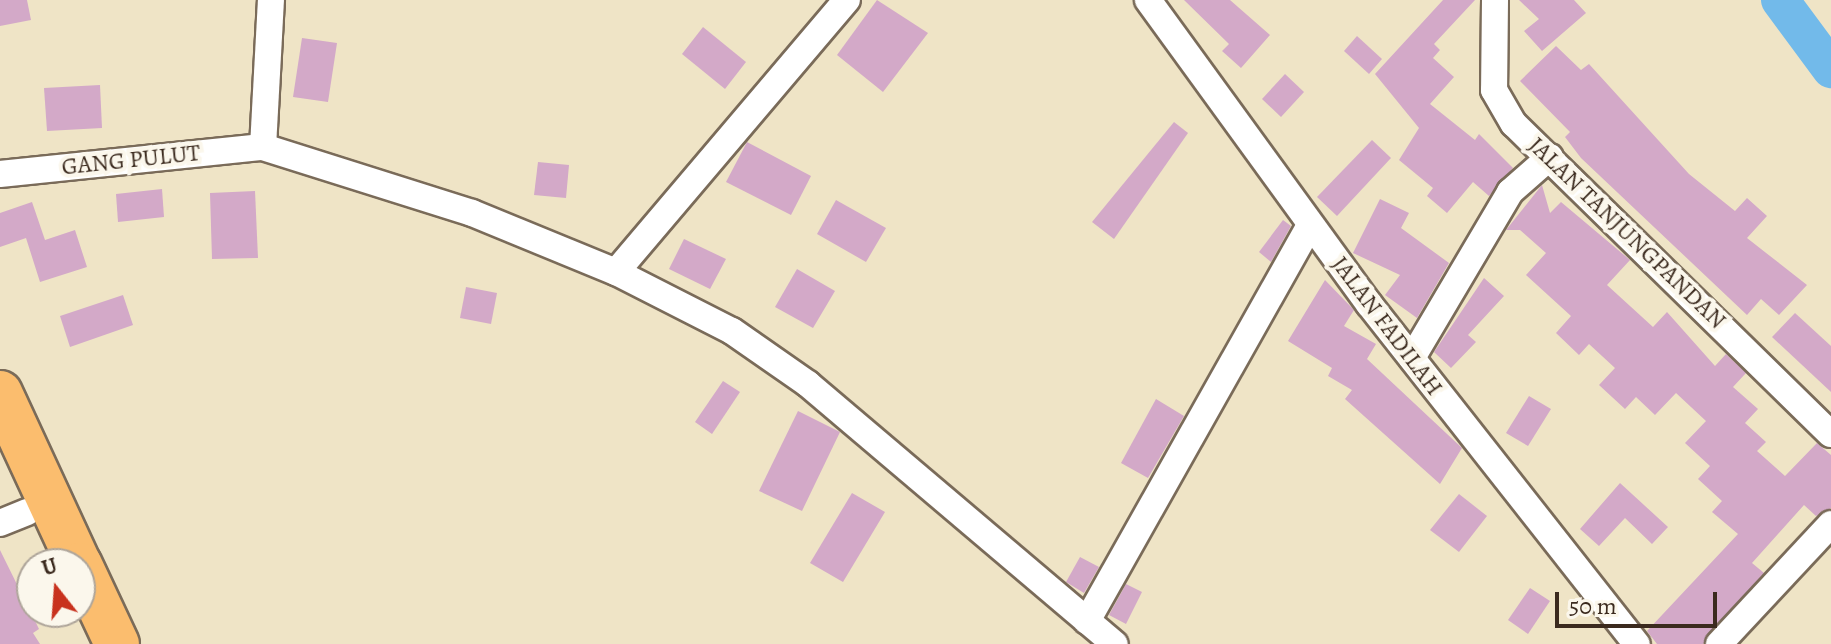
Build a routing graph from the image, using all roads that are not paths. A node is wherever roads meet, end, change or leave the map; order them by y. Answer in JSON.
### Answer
{"nodes":[{"id":1,"x":271,"y":0,"type":"edge"},
{"id":2,"x":847,"y":0,"type":"edge"},
{"id":3,"x":1148,"y":0,"type":"edge"},
{"id":4,"x":1495,"y":0,"type":"edge"},
{"id":5,"x":263,"y":147,"type":"junction"},
{"id":6,"x":1550,"y":157,"type":"junction"},
{"id":7,"x":0,"y":174,"type":"edge"},
{"id":8,"x":1310,"y":225,"type":"junction"},
{"id":9,"x":616,"y":272,"type":"junction"},
{"id":10,"x":1412,"y":358,"type":"junction"},
{"id":11,"x":0,"y":393,"type":"edge"},
{"id":12,"x":1831,"y":434,"type":"edge"},
{"id":13,"x":0,"y":450,"type":"edge"},
{"id":14,"x":14,"y":518,"type":"edge"},
{"id":15,"x":1831,"y":524,"type":"edge"},
{"id":16,"x":39,"y":548,"type":"edge"},
{"id":17,"x":72,"y":548,"type":"edge"},
{"id":18,"x":96,"y":599,"type":"edge"},
{"id":19,"x":1087,"y":621,"type":"junction"},
{"id":20,"x":117,"y":644,"type":"edge"},
{"id":21,"x":1115,"y":644,"type":"edge"},
{"id":22,"x":1637,"y":644,"type":"edge"},
{"id":23,"x":1719,"y":644,"type":"edge"}],
"edges":[{"from":1,"to":5,"type":"street"},
{"from":2,"to":9,"type":"street"},
{"from":3,"to":8,"type":"street","name":"JALAN FADILAH"},
{"from":4,"to":6,"type":"street","name":"JALAN TANJUNGPANDAN"},
{"from":5,"to":7,"type":"street","name":"GANG PULUT"},
{"from":5,"to":9,"type":"street"},
{"from":6,"to":10,"type":"street"},
{"from":6,"to":12,"type":"street","name":"JALAN TANJUNGPANDAN"},
{"from":8,"to":10,"type":"street","name":"JALAN FADILAH"},
{"from":8,"to":19,"type":"street"},
{"from":9,"to":19,"type":"street"},
{"from":10,"to":22,"type":"street","name":"JALAN FADILAH"},
{"from":11,"to":17,"type":"highway"},
{"from":13,"to":14,"type":"highway"},
{"from":14,"to":16,"type":"highway"},
{"from":15,"to":23,"type":"street"},
{"from":18,"to":20,"type":"highway"},
{"from":19,"to":21,"type":"street"}]}
